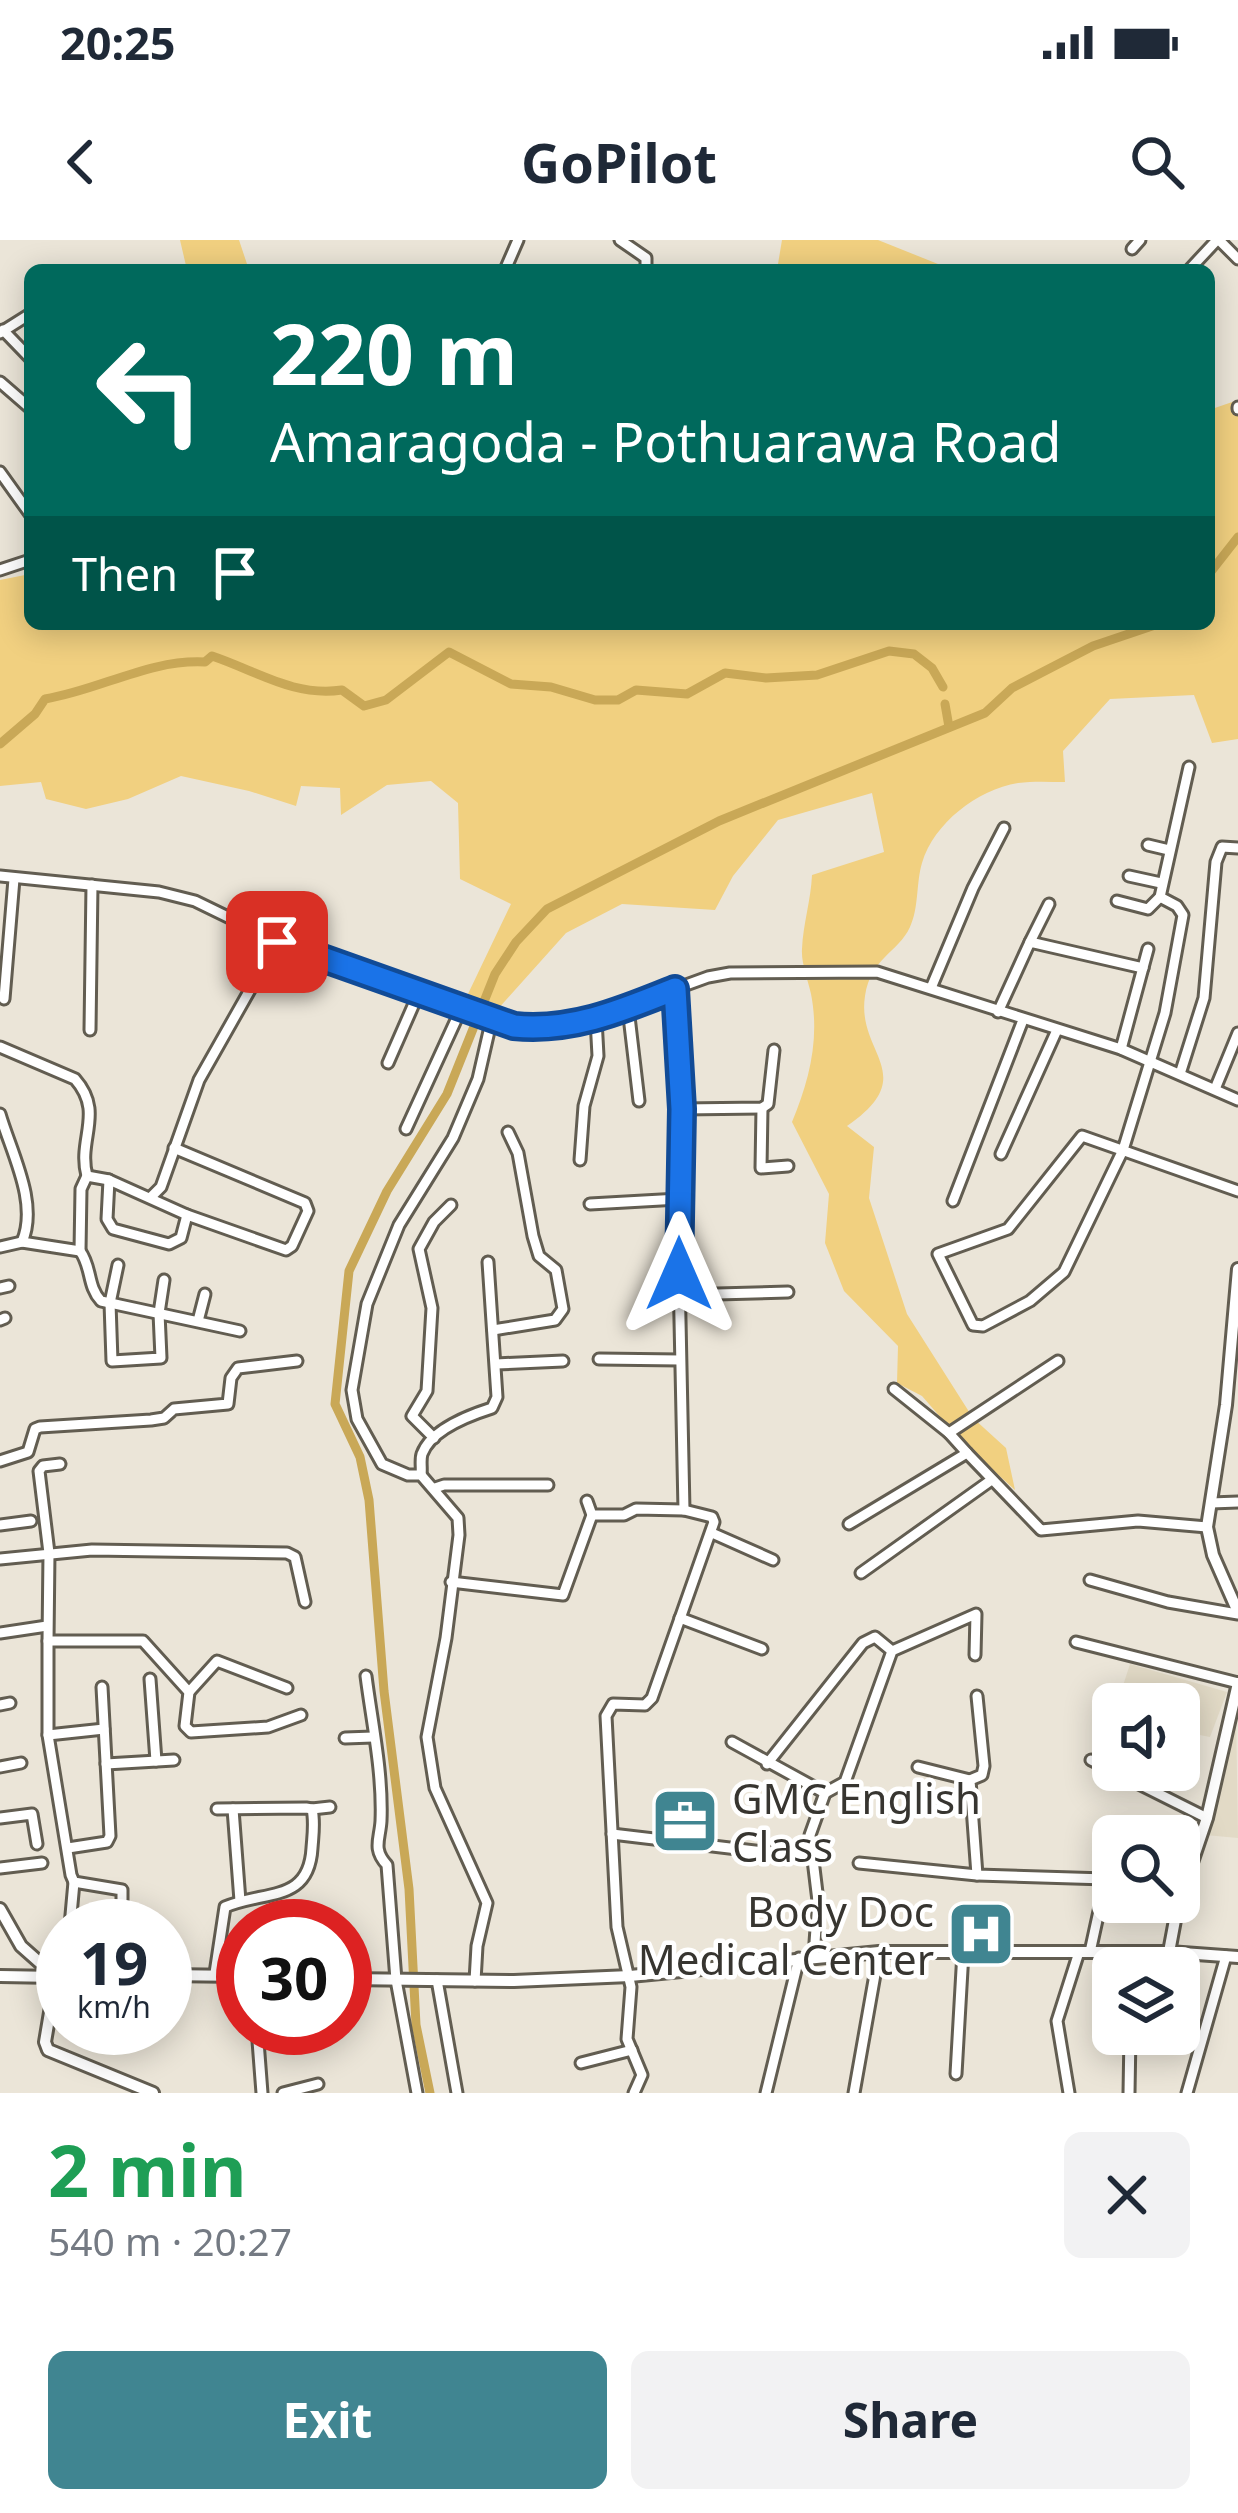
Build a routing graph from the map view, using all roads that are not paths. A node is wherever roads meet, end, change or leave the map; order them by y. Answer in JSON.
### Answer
{"nodes":[{"id":1,"x":620,"y":240,"type":"edge"},
{"id":2,"x":1218,"y":240,"type":"edge"},
{"id":3,"x":1238,"y":259,"type":"edge"},
{"id":4,"x":646,"y":264,"type":"edge"},
{"id":5,"x":1195,"y":264,"type":"edge"},
{"id":6,"x":2,"y":331,"type":"edge"},
{"id":7,"x":24,"y":352,"type":"edge"},
{"id":8,"x":0,"y":382,"type":"edge"},
{"id":9,"x":24,"y":403,"type":"edge"},
{"id":10,"x":0,"y":472,"type":"edge"},
{"id":11,"x":24,"y":506,"type":"edge"},
{"id":12,"x":1189,"y":767,"type":"dead end"},
{"id":13,"x":1004,"y":828,"type":"dead end"},
{"id":14,"x":1148,"y":845,"type":"dead end"},
{"id":15,"x":1238,"y":848,"type":"edge"},
{"id":16,"x":1169,"y":850,"type":"junction"},
{"id":17,"x":1129,"y":876,"type":"dead end"},
{"id":18,"x":0,"y":877,"type":"edge"},
{"id":19,"x":14,"y":879,"type":"junction"},
{"id":20,"x":1161,"y":883,"type":"junction"},
{"id":21,"x":92,"y":885,"type":"junction"},
{"id":22,"x":1160,"y":896,"type":"junction"},
{"id":23,"x":1117,"y":901,"type":"dead end"},
{"id":24,"x":1049,"y":904,"type":"dead end"},
{"id":25,"x":277,"y":942,"type":"junction"},
{"id":26,"x":1030,"y":942,"type":"junction"},
{"id":27,"x":1148,"y":949,"type":"dead end"},
{"id":28,"x":1143,"y":968,"type":"junction"},
{"id":29,"x":931,"y":988,"type":"junction"},
{"id":30,"x":675,"y":989,"type":"junction"},
{"id":31,"x":420,"y":990,"type":"junction"},
{"id":32,"x":4,"y":1000,"type":"dead end"},
{"id":33,"x":628,"y":1008,"type":"junction"},
{"id":34,"x":998,"y":1012,"type":"junction"},
{"id":35,"x":478,"y":1013,"type":"junction"},
{"id":36,"x":596,"y":1018,"type":"junction"},
{"id":37,"x":1023,"y":1020,"type":"junction"},
{"id":38,"x":90,"y":1030,"type":"dead end"},
{"id":39,"x":1057,"y":1030,"type":"junction"},
{"id":40,"x":1238,"y":1034,"type":"edge"},
{"id":41,"x":0,"y":1047,"type":"edge"},
{"id":42,"x":1121,"y":1049,"type":"junction"},
{"id":43,"x":774,"y":1050,"type":"dead end"},
{"id":44,"x":1152,"y":1061,"type":"junction"},
{"id":45,"x":388,"y":1063,"type":"dead end"},
{"id":46,"x":1180,"y":1074,"type":"junction"},
{"id":47,"x":1215,"y":1089,"type":"junction"},
{"id":48,"x":1238,"y":1100,"type":"edge"},
{"id":49,"x":639,"y":1101,"type":"dead end"},
{"id":50,"x":762,"y":1108,"type":"junction"},
{"id":51,"x":682,"y":1109,"type":"junction"},
{"id":52,"x":0,"y":1114,"type":"edge"},
{"id":53,"x":406,"y":1129,"type":"dead end"},
{"id":54,"x":508,"y":1132,"type":"dead end"},
{"id":55,"x":4,"y":1141,"type":"edge"},
{"id":56,"x":174,"y":1148,"type":"junction"},
{"id":57,"x":1123,"y":1150,"type":"junction"},
{"id":58,"x":1001,"y":1154,"type":"dead end"},
{"id":59,"x":580,"y":1160,"type":"dead end"},
{"id":60,"x":788,"y":1166,"type":"dead end"},
{"id":61,"x":87,"y":1176,"type":"junction"},
{"id":62,"x":109,"y":1180,"type":"junction"},
{"id":63,"x":1238,"y":1191,"type":"edge"},
{"id":64,"x":151,"y":1197,"type":"junction"},
{"id":65,"x":679,"y":1199,"type":"junction"},
{"id":66,"x":953,"y":1201,"type":"dead end"},
{"id":67,"x":590,"y":1204,"type":"dead end"},
{"id":68,"x":451,"y":1205,"type":"dead end"},
{"id":69,"x":187,"y":1215,"type":"junction"},
{"id":70,"x":22,"y":1242,"type":"junction"},
{"id":71,"x":0,"y":1247,"type":"edge"},
{"id":72,"x":80,"y":1251,"type":"junction"},
{"id":73,"x":488,"y":1262,"type":"dead end"},
{"id":74,"x":118,"y":1265,"type":"dead end"},
{"id":75,"x":1237,"y":1275,"type":"edge"},
{"id":76,"x":164,"y":1280,"type":"dead end"},
{"id":77,"x":788,"y":1292,"type":"dead end"},
{"id":78,"x":205,"y":1294,"type":"dead end"},
{"id":79,"x":680,"y":1295,"type":"junction"},
{"id":80,"x":110,"y":1303,"type":"junction"},
{"id":81,"x":159,"y":1313,"type":"junction"},
{"id":82,"x":198,"y":1322,"type":"junction"},
{"id":83,"x":240,"y":1330,"type":"dead end"},
{"id":84,"x":494,"y":1330,"type":"junction"},
{"id":85,"x":1234,"y":1342,"type":"edge"},
{"id":86,"x":599,"y":1359,"type":"dead end"},
{"id":87,"x":680,"y":1360,"type":"junction"},
{"id":88,"x":297,"y":1361,"type":"dead end"},
{"id":89,"x":563,"y":1361,"type":"dead end"},
{"id":90,"x":1058,"y":1361,"type":"dead end"},
{"id":91,"x":496,"y":1364,"type":"junction"},
{"id":92,"x":894,"y":1389,"type":"dead end"},
{"id":93,"x":1232,"y":1405,"type":"edge"},
{"id":94,"x":949,"y":1433,"type":"junction"},
{"id":95,"x":434,"y":1438,"type":"junction"},
{"id":96,"x":967,"y":1453,"type":"junction"},
{"id":97,"x":0,"y":1461,"type":"edge"},
{"id":98,"x":60,"y":1464,"type":"dead end"},
{"id":99,"x":421,"y":1475,"type":"junction"},
{"id":100,"x":990,"y":1481,"type":"junction"},
{"id":101,"x":548,"y":1485,"type":"dead end"},
{"id":102,"x":435,"y":1488,"type":"junction"},
{"id":103,"x":587,"y":1501,"type":"dead end"},
{"id":104,"x":1238,"y":1502,"type":"edge"},
{"id":105,"x":1211,"y":1503,"type":"junction"},
{"id":106,"x":684,"y":1510,"type":"junction"},
{"id":107,"x":592,"y":1515,"type":"junction"},
{"id":108,"x":31,"y":1521,"type":"dead end"},
{"id":109,"x":849,"y":1524,"type":"dead end"},
{"id":110,"x":0,"y":1525,"type":"edge"},
{"id":111,"x":1207,"y":1527,"type":"junction"},
{"id":112,"x":712,"y":1533,"type":"junction"},
{"id":113,"x":49,"y":1553,"type":"junction"},
{"id":114,"x":0,"y":1559,"type":"edge"},
{"id":115,"x":773,"y":1560,"type":"dead end"},
{"id":116,"x":861,"y":1573,"type":"dead end"},
{"id":117,"x":1090,"y":1580,"type":"dead end"},
{"id":118,"x":451,"y":1582,"type":"junction"},
{"id":119,"x":305,"y":1602,"type":"dead end"},
{"id":120,"x":1237,"y":1607,"type":"edge"},
{"id":121,"x":680,"y":1618,"type":"junction"},
{"id":122,"x":47,"y":1626,"type":"junction"},
{"id":123,"x":0,"y":1633,"type":"edge"},
{"id":124,"x":48,"y":1641,"type":"junction"},
{"id":125,"x":1076,"y":1642,"type":"dead end"},
{"id":126,"x":762,"y":1649,"type":"dead end"},
{"id":127,"x":892,"y":1651,"type":"junction"},
{"id":128,"x":975,"y":1654,"type":"dead end"},
{"id":129,"x":366,"y":1676,"type":"dead end"},
{"id":130,"x":150,"y":1679,"type":"dead end"},
{"id":131,"x":1238,"y":1683,"type":"edge"},
{"id":132,"x":102,"y":1687,"type":"dead end"},
{"id":133,"x":287,"y":1688,"type":"dead end"},
{"id":134,"x":189,"y":1692,"type":"junction"},
{"id":135,"x":977,"y":1696,"type":"dead end"},
{"id":136,"x":1235,"y":1711,"type":"edge"},
{"id":137,"x":301,"y":1715,"type":"dead end"},
{"id":138,"x":104,"y":1729,"type":"junction"},
{"id":139,"x":48,"y":1735,"type":"junction"},
{"id":140,"x":374,"y":1737,"type":"junction"},
{"id":141,"x":345,"y":1738,"type":"dead end"},
{"id":142,"x":731,"y":1742,"type":"dead end"},
{"id":143,"x":174,"y":1760,"type":"dead end"},
{"id":144,"x":1091,"y":1760,"type":"dead end"},
{"id":145,"x":156,"y":1761,"type":"junction"},
{"id":146,"x":21,"y":1763,"type":"dead end"},
{"id":147,"x":106,"y":1764,"type":"junction"},
{"id":148,"x":767,"y":1764,"type":"junction"},
{"id":149,"x":0,"y":1767,"type":"edge"},
{"id":150,"x":918,"y":1767,"type":"dead end"},
{"id":151,"x":970,"y":1780,"type":"junction"},
{"id":152,"x":825,"y":1793,"type":"junction"},
{"id":153,"x":330,"y":1807,"type":"dead end"},
{"id":154,"x":217,"y":1809,"type":"dead end"},
{"id":155,"x":232,"y":1809,"type":"junction"},
{"id":156,"x":312,"y":1809,"type":"junction"},
{"id":157,"x":0,"y":1818,"type":"edge"},
{"id":158,"x":1207,"y":1818,"type":"junction"},
{"id":159,"x":612,"y":1834,"type":"junction"},
{"id":160,"x":37,"y":1844,"type":"dead end"},
{"id":161,"x":68,"y":1848,"type":"junction"},
{"id":162,"x":814,"y":1858,"type":"junction"},
{"id":163,"x":41,"y":1863,"type":"dead end"},
{"id":164,"x":859,"y":1863,"type":"dead end"},
{"id":165,"x":0,"y":1868,"type":"edge"},
{"id":166,"x":977,"y":1875,"type":"junction"},
{"id":167,"x":74,"y":1882,"type":"junction"},
{"id":168,"x":72,"y":1899,"type":"edge"},
{"id":169,"x":122,"y":1899,"type":"edge"},
{"id":170,"x":240,"y":1899,"type":"edge"},
{"id":171,"x":245,"y":1899,"type":"edge"},
{"id":172,"x":0,"y":1909,"type":"edge"},
{"id":173,"x":21,"y":1946,"type":"junction"},
{"id":174,"x":1170,"y":1947,"type":"edge"},
{"id":175,"x":879,"y":1952,"type":"junction"},
{"id":176,"x":962,"y":1952,"type":"junction"},
{"id":177,"x":1084,"y":1952,"type":"junction"},
{"id":178,"x":1092,"y":1952,"type":"edge"},
{"id":179,"x":1200,"y":1954,"type":"edge"},
{"id":180,"x":814,"y":1956,"type":"junction"},
{"id":181,"x":1232,"y":1957,"type":"edge"},
{"id":182,"x":36,"y":1958,"type":"edge"},
{"id":183,"x":799,"y":1958,"type":"junction"},
{"id":184,"x":216,"y":1961,"type":"edge"},
{"id":185,"x":214,"y":1973,"type":"joint"},
{"id":186,"x":192,"y":1974,"type":"edge"},
{"id":187,"x":0,"y":1976,"type":"edge"},
{"id":188,"x":36,"y":1976,"type":"joint"},
{"id":189,"x":630,"y":1976,"type":"junction"},
{"id":190,"x":372,"y":1979,"type":"edge"},
{"id":191,"x":400,"y":1980,"type":"junction"},
{"id":192,"x":433,"y":1980,"type":"junction"},
{"id":193,"x":476,"y":1981,"type":"junction"},
{"id":194,"x":632,"y":2050,"type":"junction"},
{"id":195,"x":60,"y":2055,"type":"edge"},
{"id":196,"x":259,"y":2055,"type":"edge"},
{"id":197,"x":1130,"y":2055,"type":"edge"},
{"id":198,"x":581,"y":2063,"type":"dead end"},
{"id":199,"x":956,"y":2074,"type":"dead end"},
{"id":200,"x":318,"y":2084,"type":"dead end"},
{"id":201,"x":153,"y":2093,"type":"edge"},
{"id":202,"x":262,"y":2093,"type":"edge"},
{"id":203,"x":283,"y":2093,"type":"edge"},
{"id":204,"x":417,"y":2093,"type":"edge"},
{"id":205,"x":457,"y":2093,"type":"edge"},
{"id":206,"x":634,"y":2093,"type":"edge"},
{"id":207,"x":766,"y":2093,"type":"edge"},
{"id":208,"x":854,"y":2093,"type":"edge"},
{"id":209,"x":1069,"y":2093,"type":"edge"},
{"id":210,"x":1129,"y":2093,"type":"edge"},
{"id":211,"x":1186,"y":2093,"type":"edge"}],
"edges":[{"from":1,"to":4,"type":"street"},
{"from":2,"to":3,"type":"street"},
{"from":2,"to":5,"type":"street"},
{"from":6,"to":7,"type":"street"},
{"from":8,"to":9,"type":"street"},
{"from":10,"to":11,"type":"street"},
{"from":12,"to":16,"type":"street"},
{"from":13,"to":29,"type":"street"},
{"from":14,"to":16,"type":"street"},
{"from":15,"to":46,"type":"street"},
{"from":16,"to":20,"type":"street"},
{"from":17,"to":20,"type":"street"},
{"from":18,"to":19,"type":"street"},
{"from":19,"to":21,"type":"street"},
{"from":19,"to":32,"type":"street"},
{"from":20,"to":22,"type":"street"},
{"from":21,"to":25,"type":"street"},
{"from":21,"to":38,"type":"street"},
{"from":22,"to":23,"type":"street"},
{"from":22,"to":44,"type":"street"},
{"from":24,"to":26,"type":"street"},
{"from":25,"to":31,"type":"street"},
{"from":25,"to":56,"type":"street"},
{"from":26,"to":28,"type":"street"},
{"from":26,"to":34,"type":"street"},
{"from":27,"to":28,"type":"street"},
{"from":28,"to":42,"type":"street"},
{"from":29,"to":30,"type":"street"},
{"from":29,"to":34,"type":"street"},
{"from":30,"to":33,"type":"street"},
{"from":30,"to":51,"type":"street"},
{"from":31,"to":35,"type":"street"},
{"from":31,"to":45,"type":"street"},
{"from":33,"to":36,"type":"street"},
{"from":33,"to":49,"type":"street"},
{"from":34,"to":37,"type":"street"},
{"from":35,"to":36,"type":"street"},
{"from":35,"to":53,"type":"street"},
{"from":35,"to":99,"type":"street"},
{"from":36,"to":59,"type":"street"},
{"from":37,"to":39,"type":"street"},
{"from":37,"to":66,"type":"street"},
{"from":39,"to":42,"type":"street"},
{"from":39,"to":58,"type":"street"},
{"from":40,"to":47,"type":"street"},
{"from":41,"to":61,"type":"street"},
{"from":42,"to":44,"type":"street"},
{"from":43,"to":50,"type":"street"},
{"from":44,"to":46,"type":"street"},
{"from":44,"to":57,"type":"street"},
{"from":46,"to":47,"type":"street"},
{"from":47,"to":48,"type":"street"},
{"from":50,"to":51,"type":"street"},
{"from":50,"to":60,"type":"street"},
{"from":51,"to":65,"type":"street"},
{"from":52,"to":55,"type":"street"},
{"from":54,"to":84,"type":"street"},
{"from":55,"to":70,"type":"street"},
{"from":56,"to":64,"type":"street"},
{"from":56,"to":69,"type":"street"},
{"from":57,"to":57,"type":"street"},
{"from":57,"to":63,"type":"street"},
{"from":61,"to":62,"type":"street"},
{"from":61,"to":72,"type":"street"},
{"from":62,"to":64,"type":"street"},
{"from":62,"to":69,"type":"street"},
{"from":64,"to":69,"type":"street"},
{"from":65,"to":67,"type":"street"},
{"from":65,"to":79,"type":"street"},
{"from":68,"to":95,"type":"street"},
{"from":70,"to":71,"type":"street"},
{"from":70,"to":72,"type":"street"},
{"from":72,"to":80,"type":"street"},
{"from":73,"to":84,"type":"street"},
{"from":74,"to":80,"type":"street"},
{"from":75,"to":85,"type":"main road"},
{"from":76,"to":81,"type":"street"},
{"from":77,"to":79,"type":"street"},
{"from":78,"to":82,"type":"street"},
{"from":79,"to":87,"type":"street"},
{"from":80,"to":81,"type":"street"},
{"from":80,"to":81,"type":"street"},
{"from":81,"to":82,"type":"street"},
{"from":82,"to":83,"type":"street"},
{"from":84,"to":91,"type":"street"},
{"from":85,"to":93,"type":"main road"},
{"from":86,"to":87,"type":"street"},
{"from":87,"to":106,"type":"street"},
{"from":88,"to":97,"type":"street"},
{"from":89,"to":91,"type":"street"},
{"from":90,"to":94,"type":"street"},
{"from":91,"to":95,"type":"street"},
{"from":92,"to":94,"type":"street"},
{"from":93,"to":105,"type":"main road"},
{"from":94,"to":96,"type":"street"},
{"from":95,"to":99,"type":"street"},
{"from":96,"to":100,"type":"street"},
{"from":96,"to":109,"type":"street"},
{"from":98,"to":113,"type":"street"},
{"from":99,"to":102,"type":"street"},
{"from":100,"to":111,"type":"street"},
{"from":100,"to":116,"type":"street"},
{"from":101,"to":102,"type":"street"},
{"from":102,"to":118,"type":"street"},
{"from":103,"to":107,"type":"street"},
{"from":104,"to":105,"type":"street"},
{"from":105,"to":111,"type":"main road"},
{"from":106,"to":107,"type":"street"},
{"from":106,"to":112,"type":"street"},
{"from":107,"to":118,"type":"street"},
{"from":108,"to":110,"type":"street"},
{"from":111,"to":120,"type":"main road"},
{"from":112,"to":115,"type":"street"},
{"from":112,"to":121,"type":"street"},
{"from":113,"to":114,"type":"street"},
{"from":113,"to":119,"type":"street"},
{"from":113,"to":122,"type":"street"},
{"from":117,"to":120,"type":"street"},
{"from":118,"to":193,"type":"street"},
{"from":121,"to":126,"type":"street"},
{"from":121,"to":159,"type":"street"},
{"from":122,"to":123,"type":"street"},
{"from":122,"to":124,"type":"street"},
{"from":124,"to":134,"type":"street"},
{"from":124,"to":139,"type":"street"},
{"from":125,"to":131,"type":"street"},
{"from":127,"to":128,"type":"street"},
{"from":127,"to":148,"type":"street"},
{"from":127,"to":152,"type":"street"},
{"from":129,"to":140,"type":"street"},
{"from":130,"to":145,"type":"street"},
{"from":131,"to":136,"type":"main road"},
{"from":132,"to":138,"type":"street"},
{"from":133,"to":134,"type":"street"},
{"from":134,"to":137,"type":"street"},
{"from":135,"to":151,"type":"street"},
{"from":136,"to":158,"type":"main road"},
{"from":138,"to":139,"type":"street"},
{"from":138,"to":147,"type":"street"},
{"from":139,"to":161,"type":"street"},
{"from":140,"to":141,"type":"street"},
{"from":140,"to":191,"type":"street"},
{"from":142,"to":148,"type":"street"},
{"from":143,"to":145,"type":"street"},
{"from":144,"to":158,"type":"street"},
{"from":145,"to":147,"type":"street"},
{"from":146,"to":149,"type":"street"},
{"from":147,"to":161,"type":"street"},
{"from":148,"to":152,"type":"street"},
{"from":150,"to":151,"type":"street"},
{"from":151,"to":166,"type":"street"},
{"from":152,"to":162,"type":"street"},
{"from":153,"to":156,"type":"street"},
{"from":154,"to":155,"type":"street"},
{"from":155,"to":156,"type":"street"},
{"from":155,"to":170,"type":"street"},
{"from":156,"to":171,"type":"street"},
{"from":157,"to":160,"type":"street"},
{"from":158,"to":174,"type":"main road"},
{"from":159,"to":162,"type":"street"},
{"from":159,"to":189,"type":"street"},
{"from":161,"to":167,"type":"street"},
{"from":162,"to":180,"type":"street"},
{"from":163,"to":165,"type":"street"},
{"from":164,"to":166,"type":"street"},
{"from":166,"to":177,"type":"street"},
{"from":167,"to":168,"type":"street"},
{"from":167,"to":169,"type":"street"},
{"from":172,"to":173,"type":"main road"},
{"from":173,"to":182,"type":"main road"},
{"from":173,"to":188,"type":"main road"},
{"from":175,"to":176,"type":"main road"},
{"from":175,"to":180,"type":"main road"},
{"from":175,"to":208,"type":"street"},
{"from":176,"to":177,"type":"main road"},
{"from":176,"to":199,"type":"street"},
{"from":177,"to":178,"type":"main road"},
{"from":177,"to":209,"type":"street"},
{"from":179,"to":181,"type":"main road"},
{"from":180,"to":183,"type":"main road"},
{"from":181,"to":211,"type":"street"},
{"from":183,"to":189,"type":"main road"},
{"from":183,"to":207,"type":"street"},
{"from":184,"to":185,"type":"street"},
{"from":185,"to":186,"type":"main road"},
{"from":187,"to":188,"type":"main road"},
{"from":189,"to":193,"type":"main road"},
{"from":189,"to":194,"type":"street"},
{"from":190,"to":191,"type":"main road"},
{"from":191,"to":192,"type":"main road"},
{"from":191,"to":204,"type":"street"},
{"from":192,"to":193,"type":"main road"},
{"from":192,"to":205,"type":"street"},
{"from":194,"to":198,"type":"street"},
{"from":194,"to":206,"type":"street"},
{"from":195,"to":201,"type":"main road"},
{"from":196,"to":202,"type":"street"},
{"from":197,"to":210,"type":"street"},
{"from":200,"to":203,"type":"street"}]}
